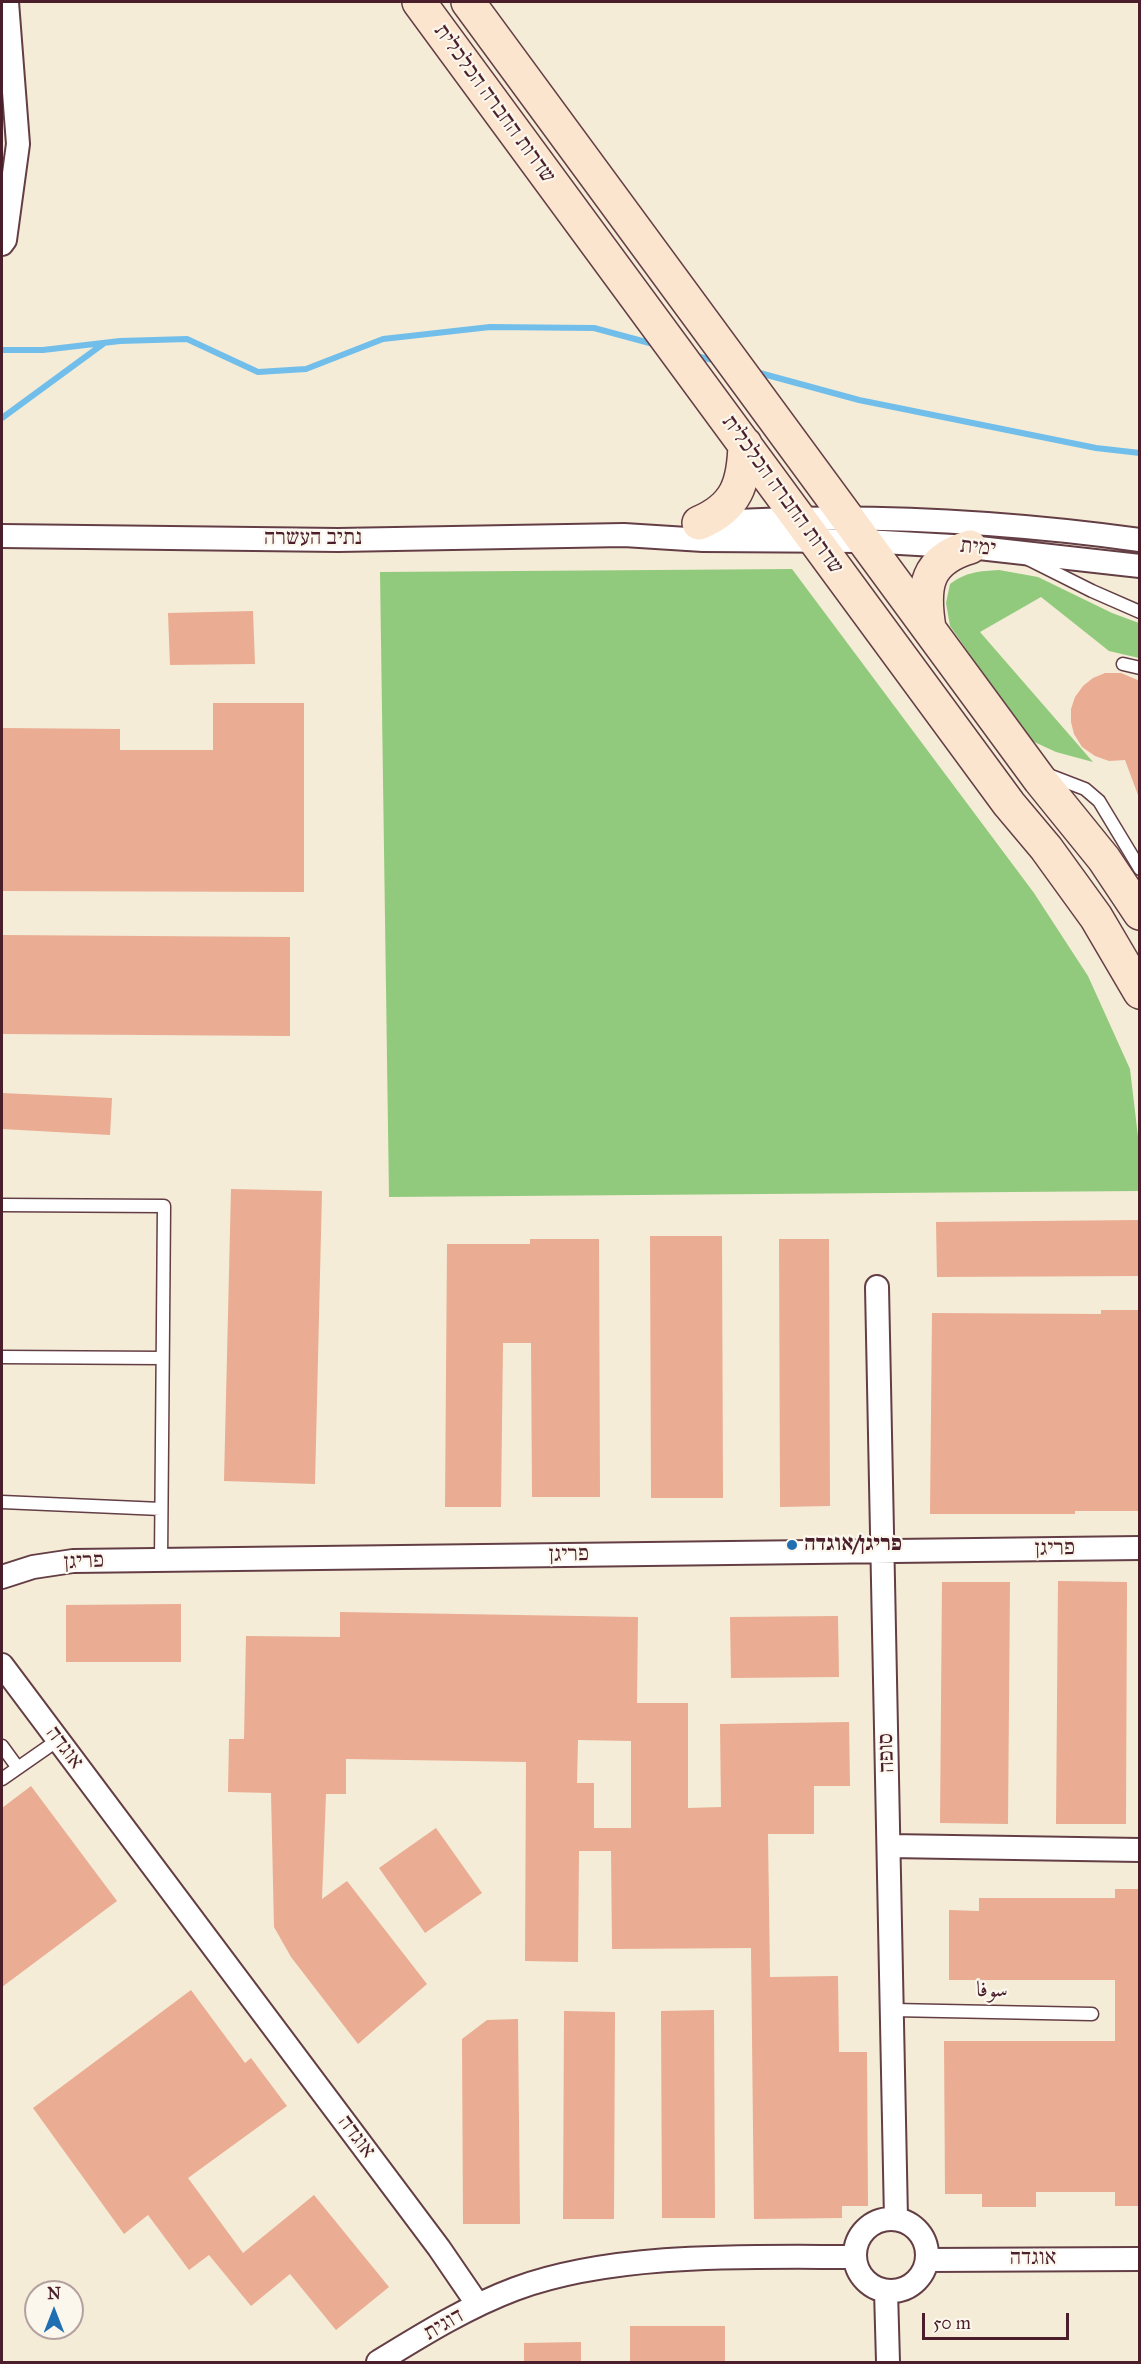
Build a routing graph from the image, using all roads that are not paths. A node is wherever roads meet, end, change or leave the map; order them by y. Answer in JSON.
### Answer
{"nodes":[{"id":1,"x":7,"y":2,"type":"edge"},
{"id":2,"x":419,"y":2,"type":"edge"},
{"id":3,"x":468,"y":2,"type":"edge"},
{"id":4,"x":2,"y":244,"type":"edge"},
{"id":5,"x":745,"y":444,"type":"junction"},
{"id":6,"x":699,"y":523,"type":"junction"},
{"id":7,"x":807,"y":529,"type":"junction"},
{"id":8,"x":856,"y":529,"type":"junction"},
{"id":9,"x":624,"y":535,"type":"junction"},
{"id":10,"x":2,"y":536,"type":"edge"},
{"id":11,"x":1140,"y":540,"type":"edge"},
{"id":12,"x":970,"y":546,"type":"junction"},
{"id":13,"x":1011,"y":550,"type":"junction"},
{"id":14,"x":1140,"y":566,"type":"edge"},
{"id":15,"x":1140,"y":612,"type":"edge"},
{"id":16,"x":929,"y":628,"type":"junction"},
{"id":17,"x":1123,"y":664,"type":"dead end"},
{"id":18,"x":1140,"y":668,"type":"edge"},
{"id":19,"x":1033,"y":769,"type":"junction"},
{"id":20,"x":1139,"y":868,"type":"edge"},
{"id":21,"x":1140,"y":913,"type":"edge"},
{"id":22,"x":1140,"y":992,"type":"edge"},
{"id":23,"x":2,"y":1205,"type":"edge"},
{"id":24,"x":877,"y":1287,"type":"dead end"},
{"id":25,"x":2,"y":1357,"type":"edge"},
{"id":26,"x":162,"y":1358,"type":"junction"},
{"id":27,"x":2,"y":1502,"type":"edge"},
{"id":28,"x":161,"y":1509,"type":"junction"},
{"id":29,"x":1140,"y":1548,"type":"edge"},
{"id":30,"x":881,"y":1552,"type":"junction"},
{"id":31,"x":161,"y":1560,"type":"junction"},
{"id":32,"x":2,"y":1577,"type":"edge"},
{"id":33,"x":2,"y":1665,"type":"edge"},
{"id":34,"x":58,"y":1740,"type":"junction"},
{"id":35,"x":2,"y":1746,"type":"edge"},
{"id":36,"x":18,"y":1768,"type":"junction"},
{"id":37,"x":2,"y":1779,"type":"edge"},
{"id":38,"x":890,"y":1846,"type":"junction"},
{"id":39,"x":1140,"y":1850,"type":"edge"},
{"id":40,"x":893,"y":2010,"type":"junction"},
{"id":41,"x":1092,"y":2014,"type":"dead end"},
{"id":42,"x":896,"y":2219,"type":"junction"},
{"id":43,"x":855,"y":2257,"type":"junction"},
{"id":44,"x":1140,"y":2259,"type":"edge"},
{"id":45,"x":927,"y":2260,"type":"junction"},
{"id":46,"x":886,"y":2291,"type":"junction"},
{"id":47,"x":478,"y":2305,"type":"junction"},
{"id":48,"x":378,"y":2362,"type":"edge"},
{"id":49,"x":888,"y":2362,"type":"edge"}],
"edges":[{"from":1,"to":4,"type":"street"},
{"from":2,"to":5,"type":"main road","name":"שדרות החברה הכלכלית"},
{"from":3,"to":8,"type":"main road","name":"שדרות החברה הכלכלית"},
{"from":5,"to":6,"type":"main road"},
{"from":5,"to":7,"type":"main road","name":"שדרות החברה הכלכלית"},
{"from":6,"to":7,"type":"street","name":"נתיב העשרה"},
{"from":6,"to":9,"type":"street","name":"נתיב העשרה"},
{"from":7,"to":8,"type":"street","name":"נתיב העשרה"},
{"from":7,"to":9,"type":"street","name":"נתיב העשרה"},
{"from":7,"to":22,"type":"main road","name":"שדרות החברה הכלכלית"},
{"from":8,"to":11,"type":"street","name":"ימית"},
{"from":8,"to":12,"type":"street","name":"ימית"},
{"from":8,"to":16,"type":"main road","name":"שדרות החברה הכלכלית"},
{"from":9,"to":10,"type":"street","name":"נתיב העשרה"},
{"from":12,"to":13,"type":"street","name":"ימית"},
{"from":12,"to":16,"type":"main road"},
{"from":13,"to":14,"type":"street","name":"ימית"},
{"from":13,"to":15,"type":"lane"},
{"from":16,"to":19,"type":"main road","name":"שדרות החברה הכלכלית"},
{"from":17,"to":18,"type":"lane"},
{"from":19,"to":20,"type":"lane"},
{"from":19,"to":21,"type":"main road","name":"שדרות החברה הכלכלית"},
{"from":23,"to":26,"type":"lane"},
{"from":24,"to":30,"type":"street","name":"סופה"},
{"from":25,"to":26,"type":"lane"},
{"from":26,"to":28,"type":"lane"},
{"from":27,"to":28,"type":"lane"},
{"from":28,"to":31,"type":"lane"},
{"from":29,"to":30,"type":"street","name":"פריגן"},
{"from":30,"to":31,"type":"street","name":"פריגן"},
{"from":30,"to":38,"type":"street","name":"סופה"},
{"from":31,"to":32,"type":"street","name":"פריגן"},
{"from":33,"to":34,"type":"street","name":"אוגדה"},
{"from":34,"to":36,"type":"lane"},
{"from":34,"to":47,"type":"street","name":"אוגדה"},
{"from":35,"to":36,"type":"lane"},
{"from":36,"to":37,"type":"lane"},
{"from":38,"to":39,"type":"street"},
{"from":38,"to":40,"type":"street","name":"סופה"},
{"from":40,"to":41,"type":"lane","name":"سوفا"},
{"from":40,"to":42,"type":"street","name":"סופה"},
{"from":42,"to":43,"type":"street"},
{"from":42,"to":45,"type":"street"},
{"from":43,"to":46,"type":"street"},
{"from":43,"to":47,"type":"street"},
{"from":44,"to":45,"type":"street","name":"אוגדה"},
{"from":45,"to":46,"type":"street"},
{"from":46,"to":49,"type":"street"},
{"from":47,"to":48,"type":"street","name":"דוגית"}]}
